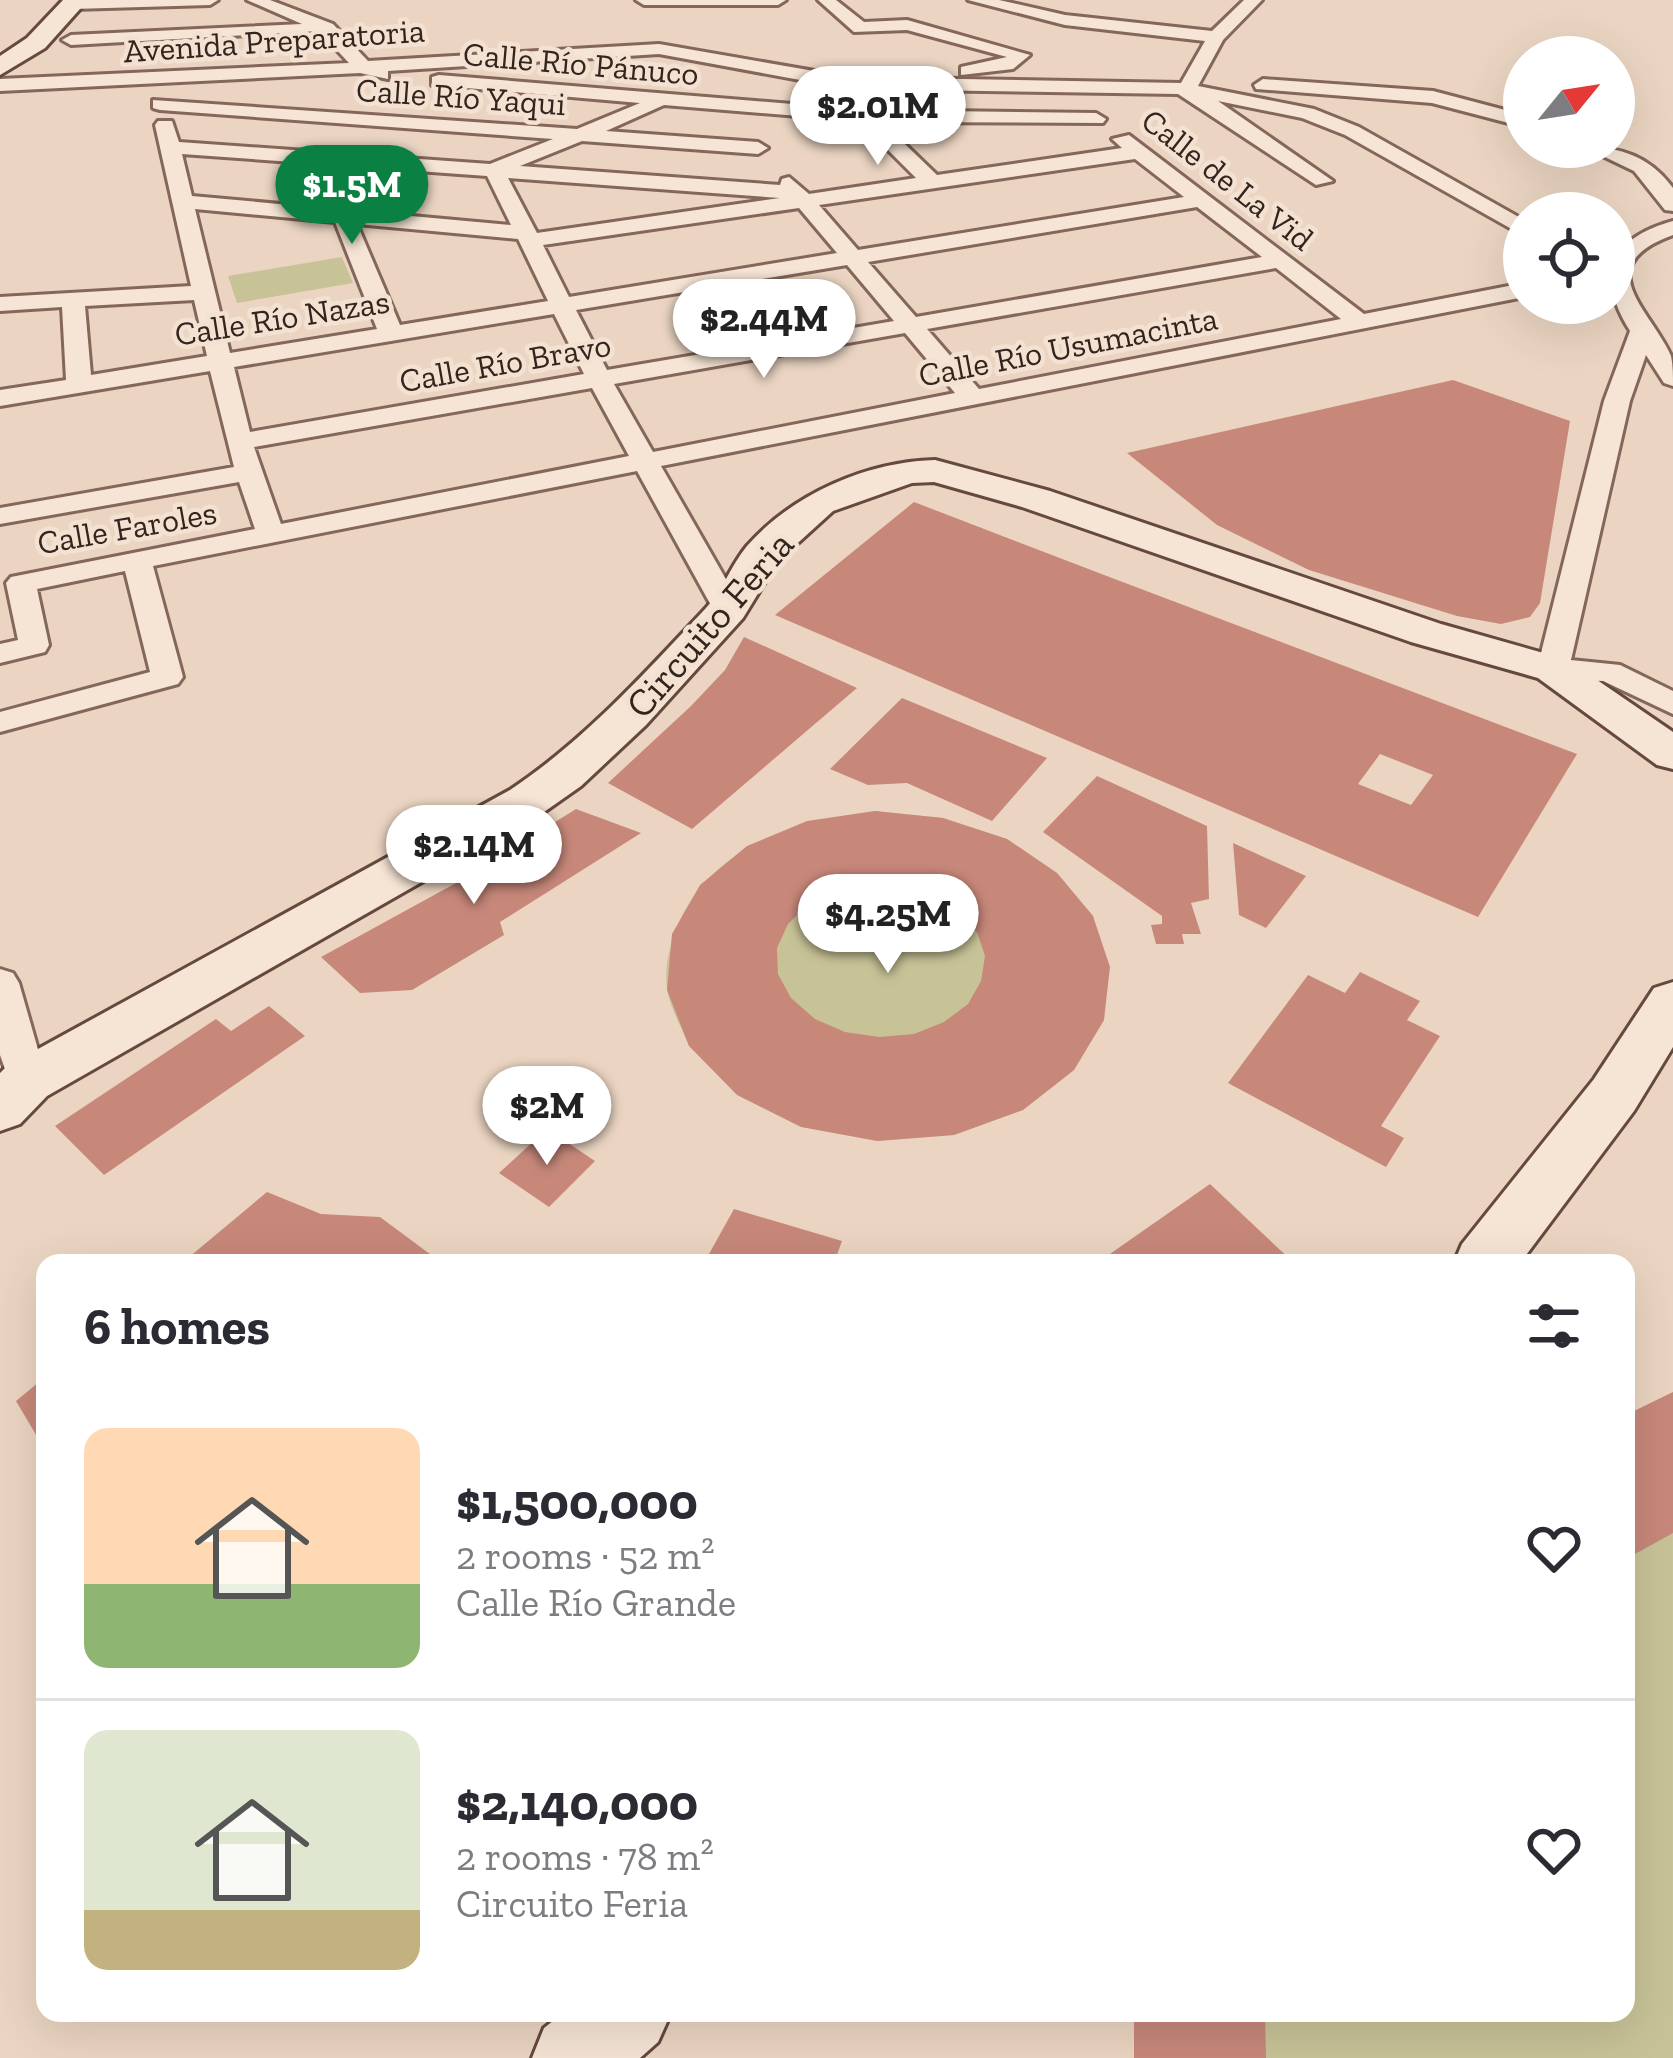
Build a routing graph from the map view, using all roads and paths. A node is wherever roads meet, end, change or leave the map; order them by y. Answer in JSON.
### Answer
{"nodes":[{"id":1,"x":210,"y":0,"type":"edge"},
{"id":2,"x":255,"y":0,"type":"edge"},
{"id":3,"x":644,"y":0,"type":"edge"},
{"id":4,"x":778,"y":0,"type":"edge"},
{"id":5,"x":826,"y":0,"type":"edge"},
{"id":6,"x":976,"y":0,"type":"edge"},
{"id":7,"x":1254,"y":0,"type":"edge"},
{"id":8,"x":77,"y":2,"type":"edge"},
{"id":9,"x":326,"y":28,"type":"junction"},
{"id":10,"x":1216,"y":37,"type":"junction"},
{"id":11,"x":71,"y":40,"type":"junction"},
{"id":12,"x":744,"y":45,"type":"dead end"},
{"id":13,"x":0,"y":50,"type":"edge"},
{"id":14,"x":711,"y":56,"type":"junction"},
{"id":15,"x":0,"y":67,"type":"edge"},
{"id":16,"x":364,"y":68,"type":"junction"},
{"id":17,"x":0,"y":84,"type":"edge"},
{"id":18,"x":947,"y":86,"type":"junction"},
{"id":19,"x":1189,"y":86,"type":"junction"},
{"id":20,"x":1056,"y":87,"type":"junction"},
{"id":21,"x":157,"y":92,"type":"junction"},
{"id":22,"x":661,"y":101,"type":"junction"},
{"id":23,"x":724,"y":105,"type":"junction"},
{"id":24,"x":1503,"y":115,"type":"edge"},
{"id":25,"x":865,"y":116,"type":"junction"},
{"id":26,"x":1096,"y":119,"type":"junction"},
{"id":27,"x":577,"y":135,"type":"junction"},
{"id":28,"x":171,"y":147,"type":"junction"},
{"id":29,"x":758,"y":148,"type":"junction"},
{"id":30,"x":1139,"y":152,"type":"junction"},
{"id":31,"x":1635,"y":163,"type":"edge"},
{"id":32,"x":494,"y":170,"type":"junction"},
{"id":33,"x":930,"y":180,"type":"junction"},
{"id":34,"x":1323,"y":182,"type":"dead end"},
{"id":35,"x":801,"y":195,"type":"junction"},
{"id":36,"x":1201,"y":200,"type":"junction"},
{"id":37,"x":185,"y":202,"type":"junction"},
{"id":38,"x":1673,"y":206,"type":"edge"},
{"id":39,"x":344,"y":218,"type":"junction"},
{"id":40,"x":1503,"y":218,"type":"edge"},
{"id":41,"x":1673,"y":228,"type":"edge"},
{"id":42,"x":526,"y":237,"type":"junction"},
{"id":43,"x":1642,"y":239,"type":"junction"},
{"id":44,"x":1635,"y":240,"type":"edge"},
{"id":45,"x":1635,"y":247,"type":"edge"},
{"id":46,"x":851,"y":257,"type":"junction"},
{"id":47,"x":1279,"y":261,"type":"junction"},
{"id":48,"x":204,"y":292,"type":"junction"},
{"id":49,"x":1503,"y":294,"type":"edge"},
{"id":50,"x":73,"y":300,"type":"junction"},
{"id":51,"x":0,"y":304,"type":"edge"},
{"id":52,"x":560,"y":304,"type":"junction"},
{"id":53,"x":1635,"y":316,"type":"edge"},
{"id":54,"x":1360,"y":322,"type":"junction"},
{"id":55,"x":910,"y":325,"type":"junction"},
{"id":56,"x":1643,"y":328,"type":"junction"},
{"id":57,"x":391,"y":333,"type":"junction"},
{"id":58,"x":222,"y":360,"type":"junction"},
{"id":59,"x":1673,"y":378,"type":"edge"},
{"id":60,"x":599,"y":379,"type":"junction"},
{"id":61,"x":79,"y":385,"type":"junction"},
{"id":62,"x":0,"y":398,"type":"edge"},
{"id":63,"x":974,"y":398,"type":"junction"},
{"id":64,"x":239,"y":442,"type":"junction"},
{"id":65,"x":647,"y":463,"type":"junction"},
{"id":66,"x":252,"y":472,"type":"junction"},
{"id":67,"x":0,"y":517,"type":"edge"},
{"id":68,"x":272,"y":537,"type":"junction"},
{"id":69,"x":137,"y":561,"type":"junction"},
{"id":70,"x":728,"y":609,"type":"junction"},
{"id":71,"x":0,"y":654,"type":"edge"},
{"id":72,"x":1553,"y":669,"type":"junction"},
{"id":73,"x":1673,"y":704,"type":"edge"},
{"id":74,"x":0,"y":722,"type":"edge"},
{"id":75,"x":1673,"y":754,"type":"edge"},
{"id":76,"x":0,"y":983,"type":"edge"},
{"id":77,"x":1673,"y":1003,"type":"edge"},
{"id":78,"x":13,"y":1094,"type":"edge"},
{"id":79,"x":1491,"y":1254,"type":"edge"}],
"edges":[{"from":1,"to":8,"type":"street"},
{"from":2,"to":9,"type":"street"},
{"from":3,"to":4,"type":"street"},
{"from":5,"to":18,"type":"street"},
{"from":6,"to":10,"type":"street"},
{"from":7,"to":10,"type":"street"},
{"from":8,"to":11,"type":"street"},
{"from":8,"to":13,"type":"street"},
{"from":8,"to":15,"type":"street"},
{"from":9,"to":11,"type":"street"},
{"from":9,"to":16,"type":"street"},
{"from":10,"to":19,"type":"street"},
{"from":11,"to":17,"type":"street"},
{"from":12,"to":14,"type":"street"},
{"from":14,"to":16,"type":"street","name":"Avenida Preparatoria"},
{"from":14,"to":18,"type":"street","name":"Avenida Preparatoria"},
{"from":16,"to":21,"type":"street","name":"Avenida Preparatoria"},
{"from":16,"to":22,"type":"street","name":"Calle Río Pánuco"},
{"from":17,"to":21,"type":"street","name":"Avenida Preparatoria"},
{"from":18,"to":20,"type":"street","name":"Avenida Preparatoria"},
{"from":19,"to":20,"type":"street","name":"Avenida Preparatoria"},
{"from":19,"to":24,"type":"street","name":"Avenida Preparatoria"},
{"from":19,"to":34,"type":"street"},
{"from":19,"to":40,"type":"street","name":"Avenida Preparatoria"},
{"from":20,"to":26,"type":"street","name":"Calle de La Vid"},
{"from":21,"to":27,"type":"street","name":"Calle Río Yaqui"},
{"from":21,"to":28,"type":"street"},
{"from":22,"to":23,"type":"street","name":"Calle Río Pánuco"},
{"from":22,"to":27,"type":"street"},
{"from":23,"to":25,"type":"street","name":"Calle Río Pánuco"},
{"from":23,"to":29,"type":"street"},
{"from":25,"to":26,"type":"street","name":"Calle Río Pánuco"},
{"from":25,"to":33,"type":"street"},
{"from":26,"to":30,"type":"street","name":"Calle de La Vid"},
{"from":27,"to":29,"type":"street","name":"Calle Río Yaqui"},
{"from":27,"to":32,"type":"street"},
{"from":28,"to":32,"type":"street"},
{"from":28,"to":37,"type":"street"},
{"from":29,"to":35,"type":"street"},
{"from":30,"to":33,"type":"street"},
{"from":30,"to":36,"type":"street","name":"Calle de La Vid"},
{"from":31,"to":38,"type":"street"},
{"from":32,"to":35,"type":"street"},
{"from":32,"to":42,"type":"street"},
{"from":33,"to":35,"type":"street"},
{"from":35,"to":42,"type":"street"},
{"from":35,"to":46,"type":"street"},
{"from":36,"to":46,"type":"street","name":"Calle Río Nazas"},
{"from":36,"to":47,"type":"street","name":"Calle de La Vid"},
{"from":37,"to":39,"type":"street"},
{"from":37,"to":48,"type":"street"},
{"from":39,"to":42,"type":"street"},
{"from":39,"to":57,"type":"street"},
{"from":41,"to":43,"type":"street"},
{"from":42,"to":52,"type":"street"},
{"from":43,"to":44,"type":"street"},
{"from":43,"to":45,"type":"street"},
{"from":46,"to":52,"type":"street","name":"Calle Río Nazas"},
{"from":46,"to":55,"type":"street"},
{"from":47,"to":54,"type":"street","name":"Calle de La Vid"},
{"from":47,"to":55,"type":"street","name":"Calle Río Bravo"},
{"from":48,"to":50,"type":"street"},
{"from":48,"to":58,"type":"street"},
{"from":49,"to":54,"type":"street","name":"Calle Río Usumacinta"},
{"from":50,"to":51,"type":"street"},
{"from":50,"to":61,"type":"street"},
{"from":52,"to":57,"type":"street","name":"Calle Río Nazas"},
{"from":52,"to":60,"type":"street"},
{"from":53,"to":56,"type":"street"},
{"from":54,"to":63,"type":"street","name":"Calle Río Usumacinta"},
{"from":55,"to":60,"type":"street","name":"Calle Río Bravo"},
{"from":55,"to":63,"type":"street"},
{"from":56,"to":59,"type":"street"},
{"from":56,"to":72,"type":"street"},
{"from":57,"to":58,"type":"street","name":"Calle Río Nazas"},
{"from":58,"to":61,"type":"street","name":"Calle Río Nazas"},
{"from":58,"to":64,"type":"street"},
{"from":60,"to":64,"type":"street","name":"Calle Río Bravo"},
{"from":60,"to":65,"type":"street"},
{"from":61,"to":62,"type":"street","name":"Calle Río Nazas"},
{"from":63,"to":65,"type":"street","name":"Calle Río Usumacinta"},
{"from":64,"to":66,"type":"street"},
{"from":65,"to":68,"type":"street","name":"Calle Río Usumacinta"},
{"from":65,"to":70,"type":"street"},
{"from":66,"to":67,"type":"street"},
{"from":66,"to":68,"type":"street"},
{"from":68,"to":69,"type":"street","name":"Calle Faroles"},
{"from":69,"to":71,"type":"street","name":"Calle Faroles"},
{"from":69,"to":74,"type":"street"},
{"from":70,"to":72,"type":"street","name":"Circuito Feria"},
{"from":70,"to":78,"type":"street","name":"Circuito Feria"},
{"from":72,"to":73,"type":"street"},
{"from":72,"to":75,"type":"street","name":"Circuito Feria"},
{"from":76,"to":78,"type":"street"},
{"from":77,"to":79,"type":"street"}]}
